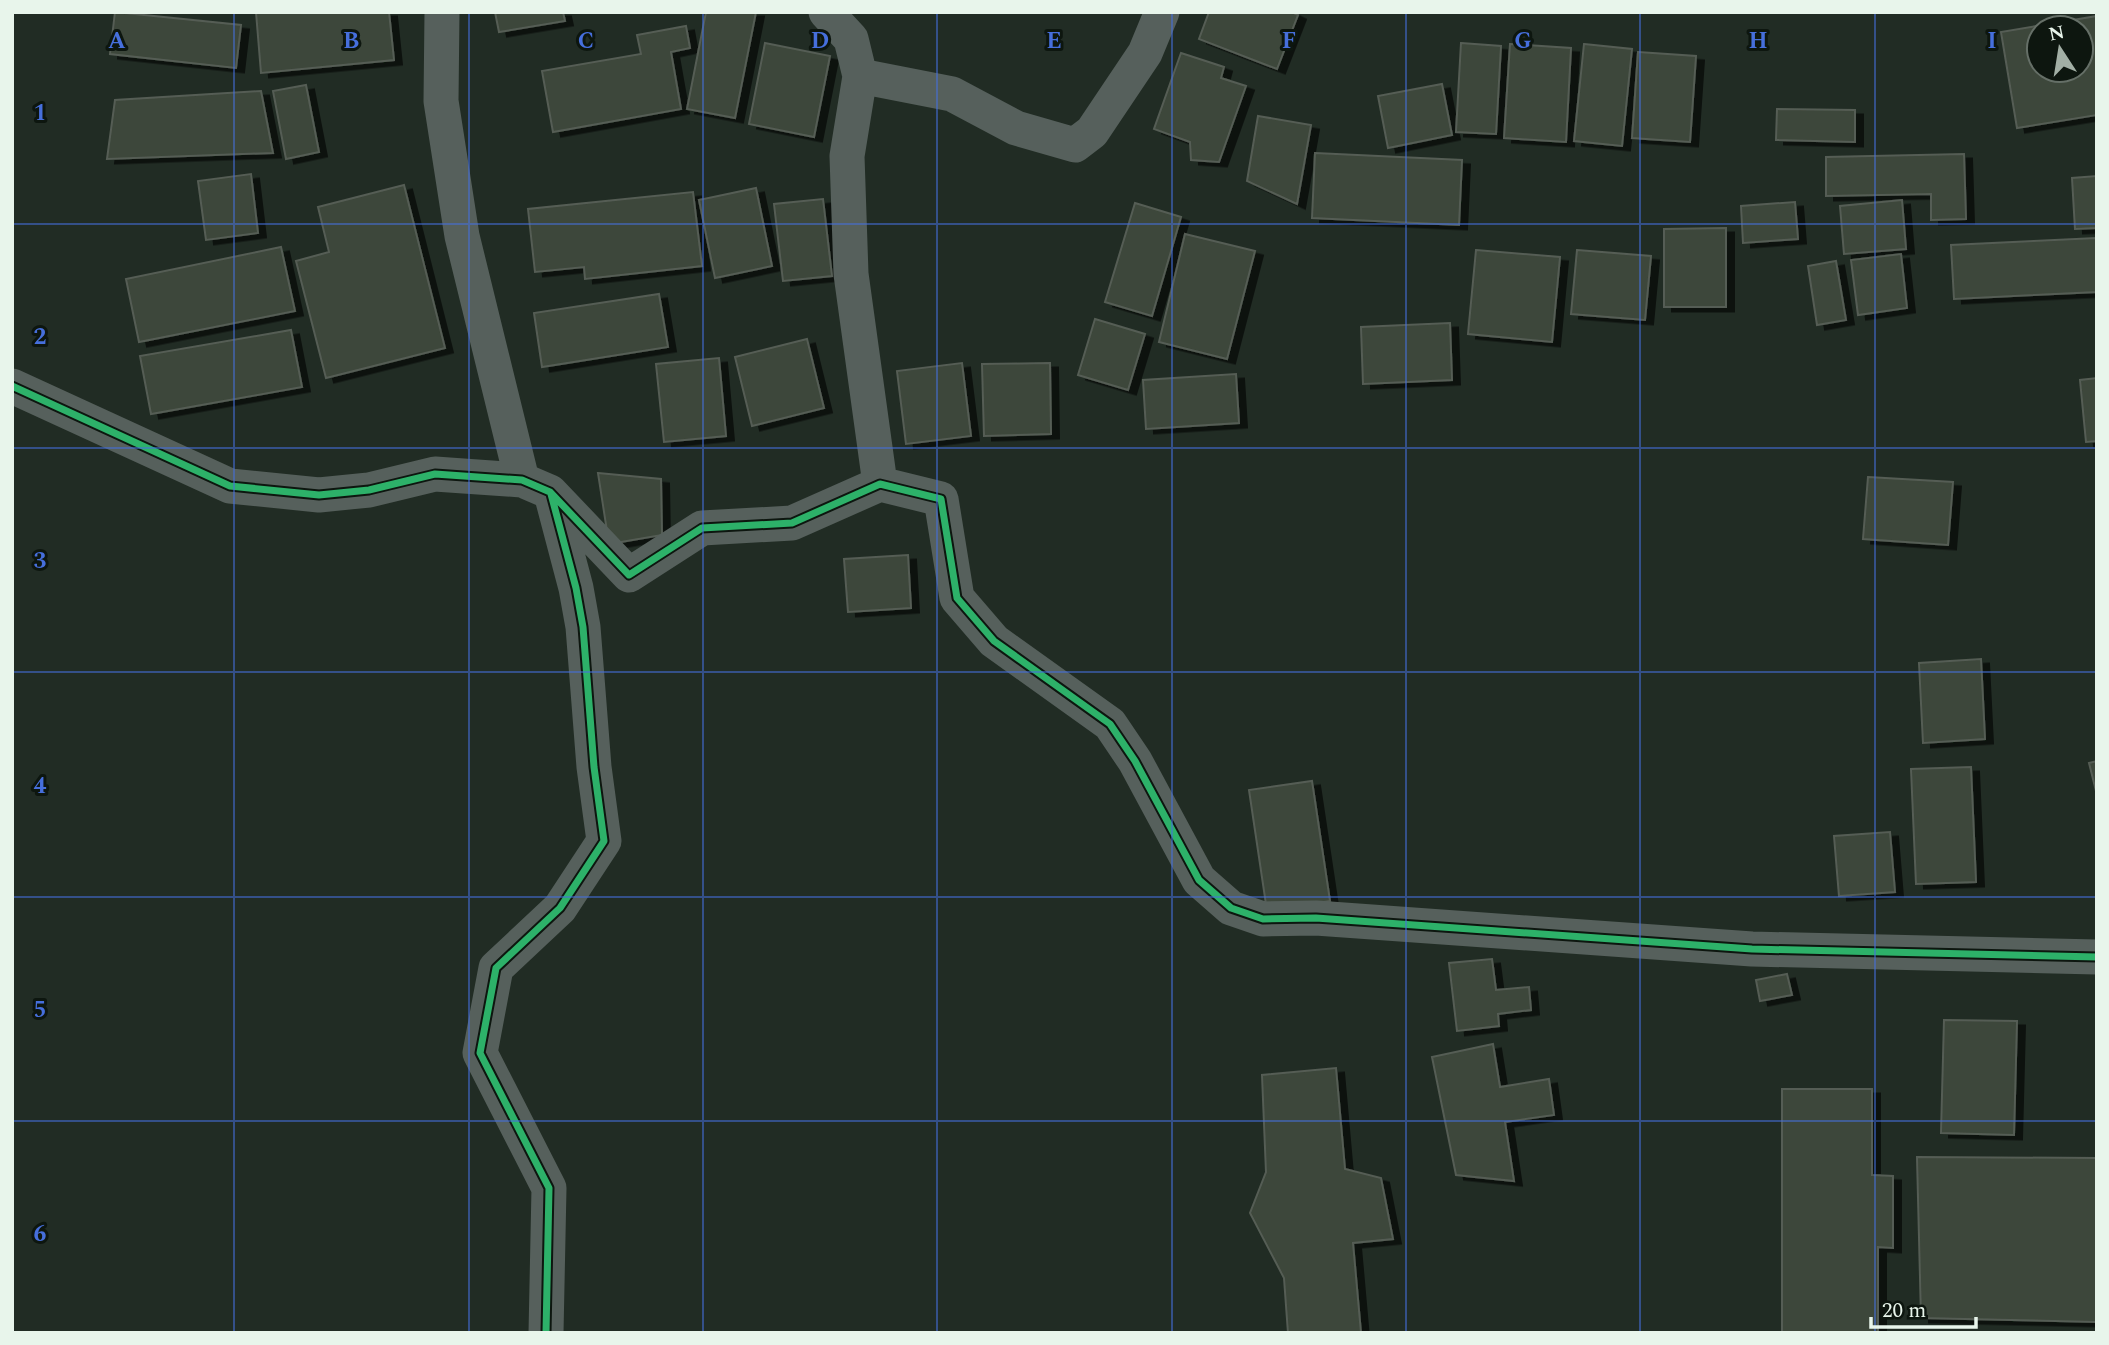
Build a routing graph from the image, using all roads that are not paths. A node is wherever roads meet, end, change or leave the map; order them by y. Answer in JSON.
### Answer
{"nodes":[{"id":1,"x":442,"y":12,"type":"edge"},
{"id":2,"x":826,"y":12,"type":"edge"},
{"id":3,"x":1162,"y":12,"type":"edge"},
{"id":4,"x":860,"y":76,"type":"junction"},
{"id":5,"x":12,"y":386,"type":"edge"},
{"id":6,"x":880,"y":484,"type":"junction"},
{"id":7,"x":536,"y":486,"type":"junction"},
{"id":8,"x":2097,"y":957,"type":"edge"},
{"id":9,"x":546,"y":1333,"type":"edge"}],
"edges":[{"from":1,"to":7,"type":"street"},
{"from":2,"to":4,"type":"street"},
{"from":3,"to":4,"type":"street"},
{"from":4,"to":6,"type":"street"},
{"from":5,"to":7,"type":"street"},
{"from":6,"to":7,"type":"street"},
{"from":6,"to":8,"type":"street"},
{"from":7,"to":9,"type":"street"}]}
